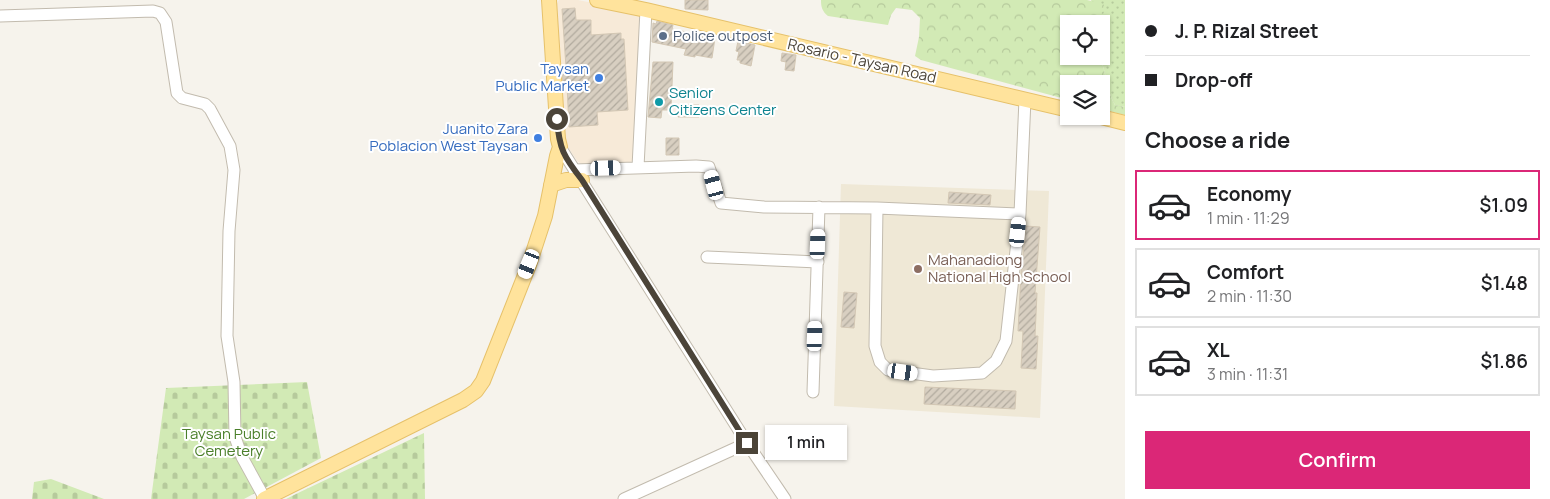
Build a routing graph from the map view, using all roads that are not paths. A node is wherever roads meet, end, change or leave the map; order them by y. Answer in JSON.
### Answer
{"nodes":[{"id":1,"x":549,"y":0,"type":"edge"},
{"id":2,"x":597,"y":0,"type":"edge"},
{"id":3,"x":646,"y":10,"type":"junction"},
{"id":4,"x":0,"y":16,"type":"edge"},
{"id":5,"x":1025,"y":99,"type":"junction"},
{"id":6,"x":1060,"y":108,"type":"edge"},
{"id":7,"x":1110,"y":119,"type":"edge"},
{"id":8,"x":1125,"y":123,"type":"edge"},
{"id":9,"x":560,"y":147,"type":"junction"},
{"id":10,"x":638,"y":167,"type":"junction"},
{"id":11,"x":578,"y":175,"type":"junction"},
{"id":12,"x":552,"y":185,"type":"junction"},
{"id":13,"x":825,"y":207,"type":"junction"},
{"id":14,"x":877,"y":208,"type":"junction"},
{"id":15,"x":1020,"y":214,"type":"junction"},
{"id":16,"x":707,"y":257,"type":"dead end"},
{"id":17,"x":818,"y":262,"type":"junction"},
{"id":18,"x":813,"y":392,"type":"dead end"},
{"id":19,"x":747,"y":443,"type":"junction"},
{"id":20,"x":264,"y":499,"type":"edge"},
{"id":21,"x":624,"y":499,"type":"edge"},
{"id":22,"x":785,"y":499,"type":"edge"}],
"edges":[{"from":1,"to":9,"type":"main road"},
{"from":2,"to":3,"type":"main road","name":"Rosario - Taysan Road"},
{"from":3,"to":5,"type":"main road","name":"Rosario - Taysan Road"},
{"from":3,"to":10,"type":"street"},
{"from":4,"to":20,"type":"street"},
{"from":5,"to":6,"type":"main road","name":"Rosario - Taysan Road"},
{"from":5,"to":15,"type":"street"},
{"from":7,"to":8,"type":"main road"},
{"from":9,"to":11,"type":"street"},
{"from":9,"to":12,"type":"main road"},
{"from":10,"to":11,"type":"street"},
{"from":10,"to":13,"type":"street"},
{"from":11,"to":12,"type":"main road"},
{"from":11,"to":19,"type":"street"},
{"from":12,"to":20,"type":"main road"},
{"from":13,"to":14,"type":"street"},
{"from":13,"to":17,"type":"street"},
{"from":14,"to":15,"type":"street"},
{"from":14,"to":15,"type":"street"},
{"from":16,"to":17,"type":"street"},
{"from":17,"to":18,"type":"street"},
{"from":19,"to":21,"type":"street"},
{"from":19,"to":22,"type":"street"}]}
